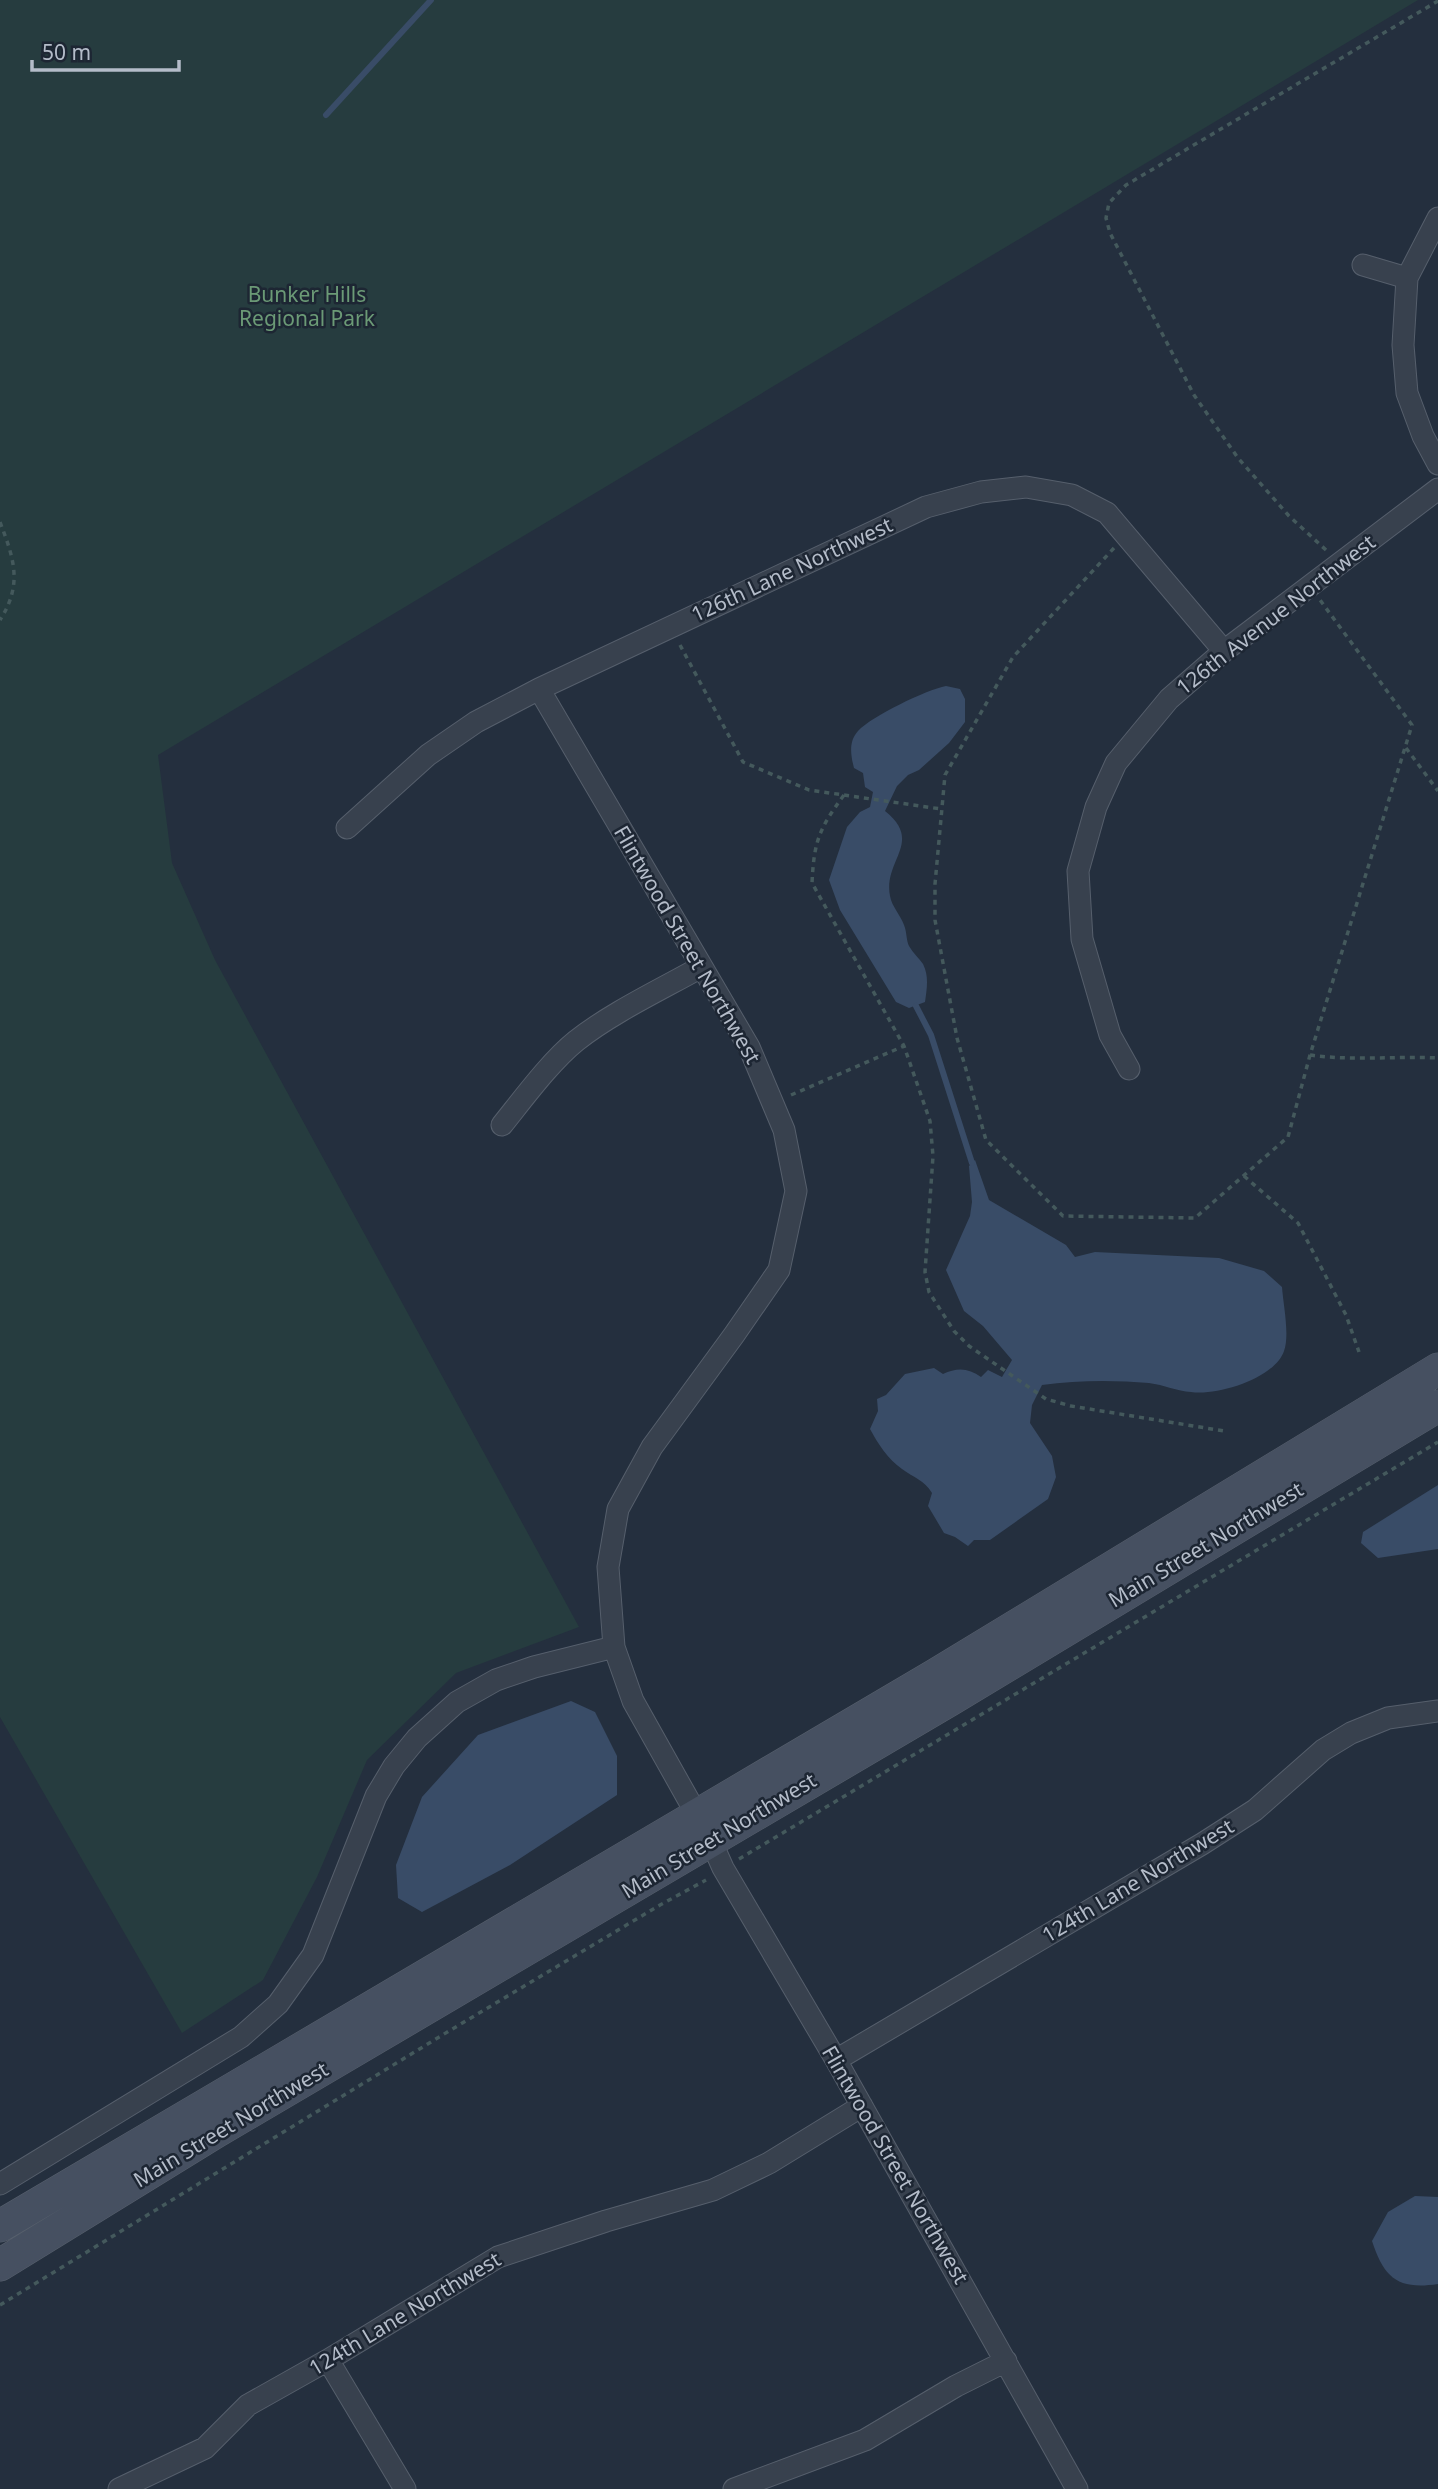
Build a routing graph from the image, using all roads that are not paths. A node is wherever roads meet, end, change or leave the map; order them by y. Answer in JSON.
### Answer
{"nodes":[{"id":1,"x":1438,"y":218,"type":"edge"},
{"id":2,"x":1363,"y":265,"type":"dead end"},
{"id":3,"x":1407,"y":278,"type":"junction"},
{"id":4,"x":1438,"y":464,"type":"edge"},
{"id":5,"x":1438,"y":489,"type":"edge"},
{"id":6,"x":1224,"y":651,"type":"junction"},
{"id":7,"x":539,"y":689,"type":"junction"},
{"id":8,"x":346,"y":828,"type":"dead end"},
{"id":9,"x":701,"y":967,"type":"junction"},
{"id":10,"x":1129,"y":1069,"type":"dead end"},
{"id":11,"x":502,"y":1125,"type":"dead end"},
{"id":12,"x":1438,"y":1369,"type":"edge"},
{"id":13,"x":1438,"y":1406,"type":"edge"},
{"id":14,"x":614,"y":1647,"type":"junction"},
{"id":15,"x":1438,"y":1712,"type":"edge"},
{"id":16,"x":704,"y":1828,"type":"junction"},
{"id":17,"x":836,"y":2060,"type":"junction"},
{"id":18,"x":862,"y":2106,"type":"junction"},
{"id":19,"x":0,"y":2184,"type":"edge"},
{"id":20,"x":0,"y":2226,"type":"edge"},
{"id":21,"x":0,"y":2265,"type":"edge"},
{"id":22,"x":328,"y":2360,"type":"junction"},
{"id":23,"x":1006,"y":2361,"type":"junction"},
{"id":24,"x":119,"y":2489,"type":"edge"},
{"id":25,"x":405,"y":2489,"type":"edge"},
{"id":26,"x":734,"y":2489,"type":"edge"},
{"id":27,"x":1077,"y":2489,"type":"edge"}],
"edges":[{"from":1,"to":3,"type":"street"},
{"from":2,"to":3,"type":"street"},
{"from":3,"to":4,"type":"street"},
{"from":5,"to":6,"type":"street","name":"126th Avenue Northwest"},
{"from":6,"to":7,"type":"street","name":"126th Lane Northwest"},
{"from":6,"to":10,"type":"street","name":"126th Avenue Northwest"},
{"from":7,"to":8,"type":"street","name":"126th Lane Northwest"},
{"from":7,"to":9,"type":"street","name":"Flintwood Street Northwest"},
{"from":9,"to":11,"type":"street"},
{"from":9,"to":14,"type":"street","name":"Flintwood Street Northwest"},
{"from":12,"to":16,"type":"main road","name":"Main Street Northwest"},
{"from":13,"to":16,"type":"main road","name":"Main Street Northwest"},
{"from":14,"to":16,"type":"street","name":"Flintwood Street Northwest"},
{"from":14,"to":19,"type":"street"},
{"from":15,"to":17,"type":"street","name":"124th Lane Northwest"},
{"from":16,"to":17,"type":"street","name":"Flintwood Street Northwest"},
{"from":16,"to":20,"type":"main road","name":"Main Street Northwest"},
{"from":16,"to":21,"type":"main road","name":"Main Street Northwest"},
{"from":17,"to":18,"type":"street","name":"Flintwood Street Northwest"},
{"from":18,"to":22,"type":"street","name":"124th Lane Northwest"},
{"from":18,"to":23,"type":"street","name":"Flintwood Street Northwest"},
{"from":22,"to":24,"type":"street","name":"124th Lane Northwest"},
{"from":22,"to":25,"type":"street"},
{"from":23,"to":26,"type":"street"},
{"from":23,"to":27,"type":"street","name":"Flintwood Street Northwest"}]}
